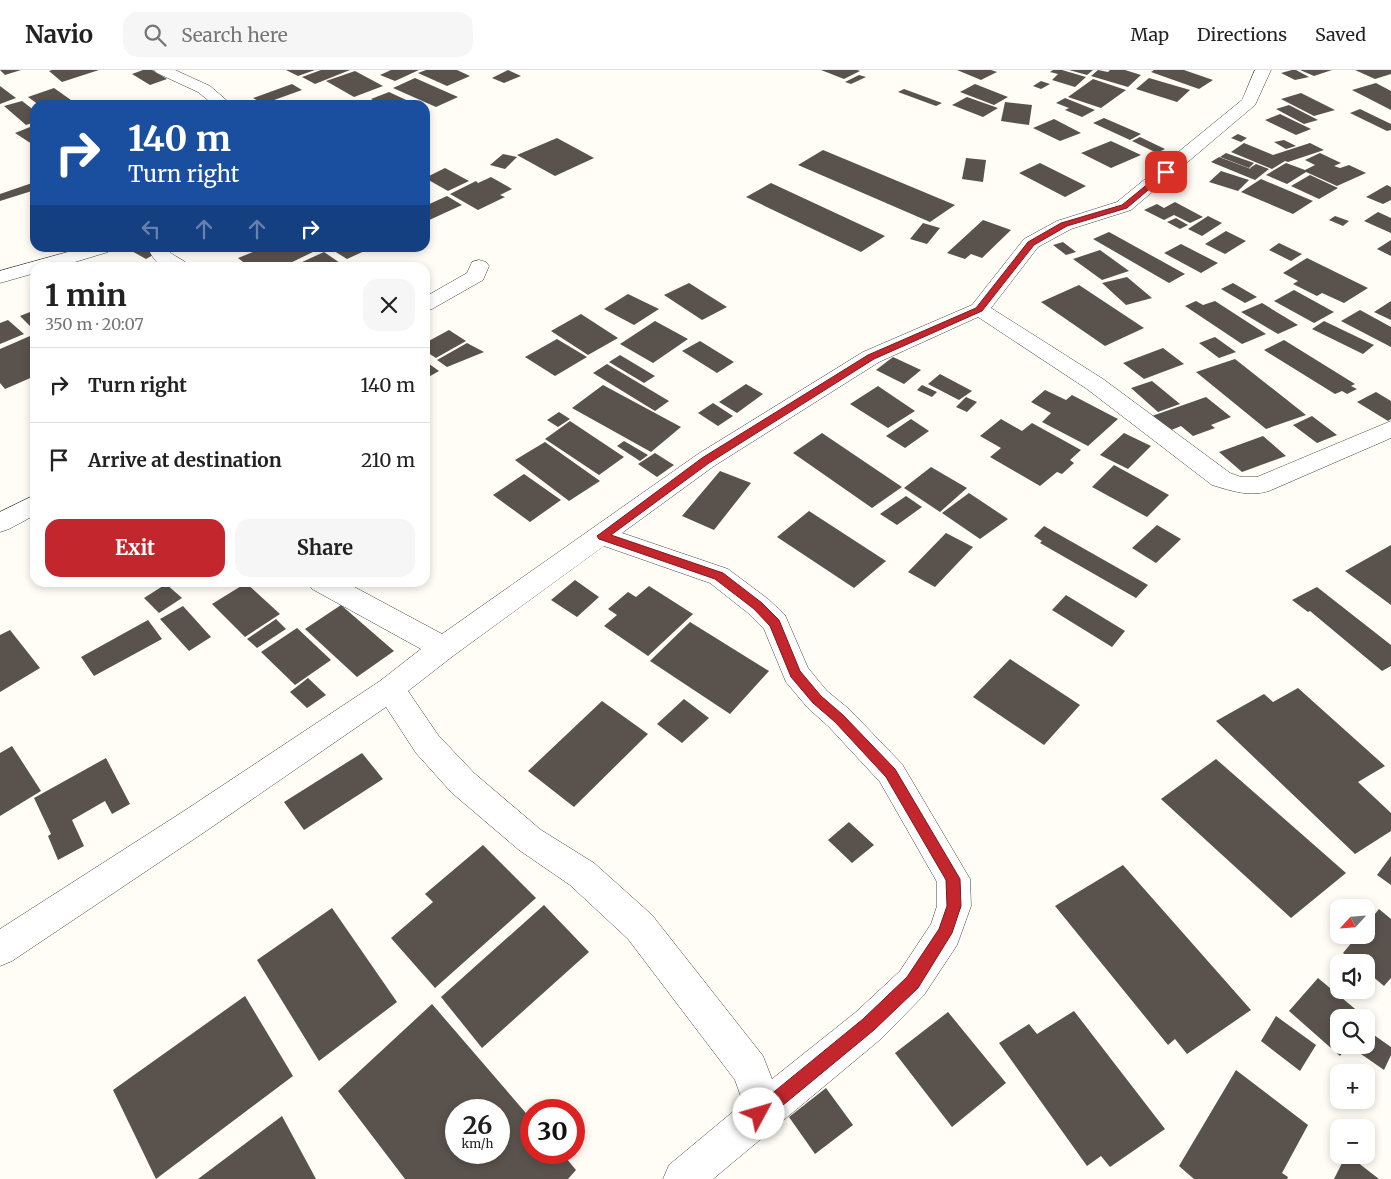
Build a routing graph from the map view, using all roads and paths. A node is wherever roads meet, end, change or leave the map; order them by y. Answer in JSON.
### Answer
{"nodes":[{"id":1,"x":162,"y":70,"type":"edge"},
{"id":2,"x":1263,"y":70,"type":"edge"},
{"id":3,"x":218,"y":100,"type":"edge"},
{"id":4,"x":87,"y":252,"type":"edge"},
{"id":5,"x":159,"y":252,"type":"edge"},
{"id":6,"x":52,"y":262,"type":"edge"},
{"id":7,"x":170,"y":262,"type":"edge"},
{"id":8,"x":480,"y":266,"type":"dead end"},
{"id":9,"x":30,"y":268,"type":"edge"},
{"id":10,"x":0,"y":277,"type":"edge"},
{"id":11,"x":430,"y":302,"type":"edge"},
{"id":12,"x":979,"y":309,"type":"junction"},
{"id":13,"x":1391,"y":429,"type":"edge"},
{"id":14,"x":30,"y":507,"type":"edge"},
{"id":15,"x":0,"y":523,"type":"edge"},
{"id":16,"x":602,"y":536,"type":"junction"},
{"id":17,"x":330,"y":587,"type":"edge"},
{"id":18,"x":443,"y":648,"type":"junction"},
{"id":19,"x":390,"y":689,"type":"junction"},
{"id":20,"x":0,"y":949,"type":"edge"},
{"id":21,"x":759,"y":1114,"type":"junction"},
{"id":22,"x":683,"y":1179,"type":"edge"}],
"edges":[{"from":1,"to":3,"type":"street"},
{"from":2,"to":12,"type":"street"},
{"from":4,"to":6,"type":"street"},
{"from":5,"to":7,"type":"street"},
{"from":8,"to":11,"type":"street"},
{"from":9,"to":10,"type":"street"},
{"from":12,"to":13,"type":"street"},
{"from":12,"to":16,"type":"street"},
{"from":14,"to":15,"type":"street"},
{"from":16,"to":18,"type":"street"},
{"from":16,"to":21,"type":"street"},
{"from":17,"to":18,"type":"street"},
{"from":18,"to":19,"type":"street"},
{"from":19,"to":20,"type":"street"},
{"from":19,"to":21,"type":"street"},
{"from":21,"to":22,"type":"street"}]}
